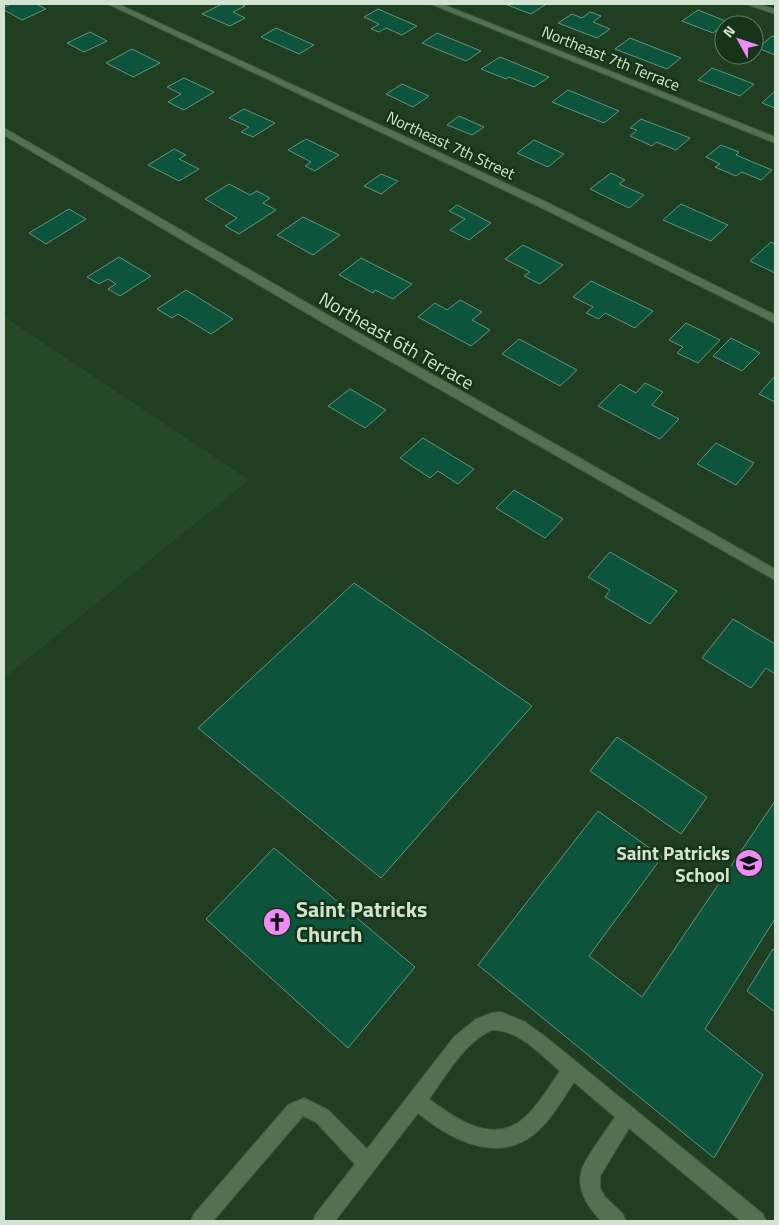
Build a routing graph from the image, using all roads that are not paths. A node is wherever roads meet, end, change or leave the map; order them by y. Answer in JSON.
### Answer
{"nodes":[{"id":1,"x":112,"y":4,"type":"edge"},
{"id":2,"x":435,"y":4,"type":"edge"},
{"id":3,"x":750,"y":4,"type":"edge"},
{"id":4,"x":775,"y":12,"type":"edge"},
{"id":5,"x":4,"y":131,"type":"edge"},
{"id":6,"x":775,"y":140,"type":"edge"},
{"id":7,"x":775,"y":319,"type":"edge"},
{"id":8,"x":775,"y":575,"type":"edge"},
{"id":9,"x":572,"y":1069,"type":"junction"},
{"id":10,"x":417,"y":1101,"type":"junction"},
{"id":11,"x":627,"y":1114,"type":"junction"},
{"id":12,"x":368,"y":1163,"type":"junction"},
{"id":13,"x":202,"y":1221,"type":"edge"},
{"id":14,"x":323,"y":1221,"type":"edge"},
{"id":15,"x":616,"y":1221,"type":"edge"},
{"id":16,"x":756,"y":1221,"type":"edge"}],
"edges":[{"from":1,"to":7,"type":"street","name":"Northeast 7th Street"},
{"from":2,"to":6,"type":"street","name":"Northeast 7th Terrace"},
{"from":3,"to":4,"type":"street"},
{"from":5,"to":8,"type":"street","name":"Northeast 6th Terrace"},
{"from":9,"to":10,"type":"street"},
{"from":9,"to":10,"type":"street"},
{"from":9,"to":11,"type":"street"},
{"from":10,"to":12,"type":"street"},
{"from":11,"to":15,"type":"street"},
{"from":11,"to":16,"type":"street"},
{"from":12,"to":13,"type":"street"},
{"from":12,"to":14,"type":"street"}]}
